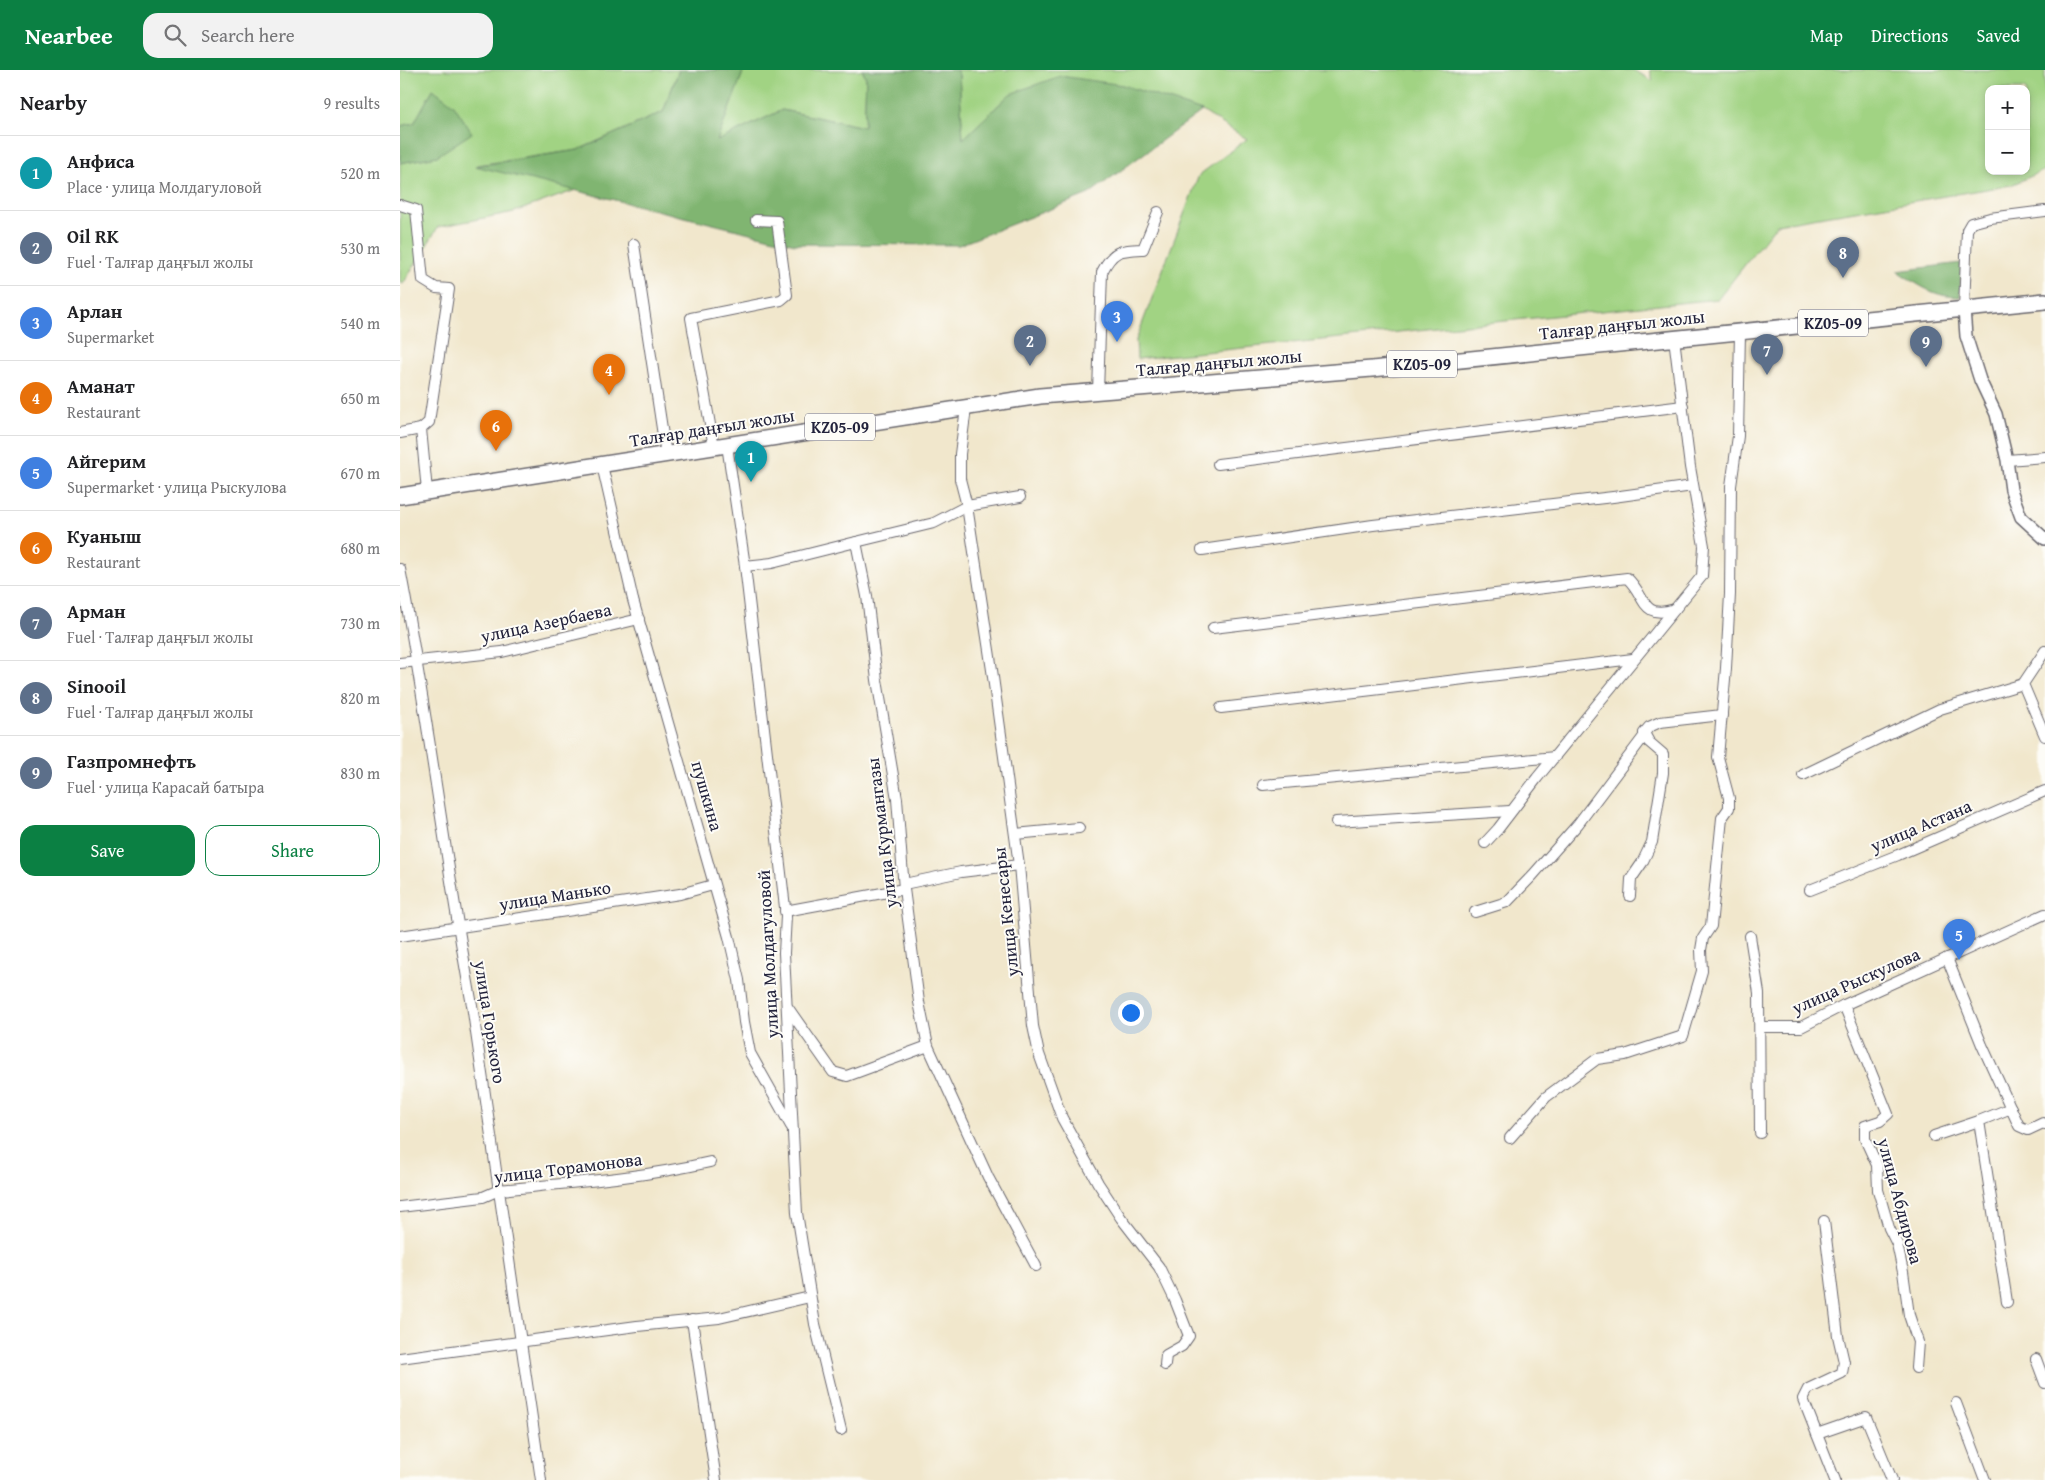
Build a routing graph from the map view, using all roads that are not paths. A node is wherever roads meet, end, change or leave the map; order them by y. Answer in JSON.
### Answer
{"nodes":[{"id":1,"x":400,"y":205,"type":"edge"},
{"id":2,"x":2045,"y":211,"type":"edge"},
{"id":3,"x":1158,"y":212,"type":"dead end"},
{"id":4,"x":756,"y":220,"type":"dead end"},
{"id":5,"x":634,"y":244,"type":"dead end"},
{"id":6,"x":2045,"y":302,"type":"edge"},
{"id":7,"x":1964,"y":309,"type":"junction"},
{"id":8,"x":1745,"y":331,"type":"junction"},
{"id":9,"x":1674,"y":338,"type":"junction"},
{"id":10,"x":1098,"y":392,"type":"junction"},
{"id":11,"x":1683,"y":406,"type":"junction"},
{"id":12,"x":966,"y":408,"type":"junction"},
{"id":13,"x":421,"y":429,"type":"junction"},
{"id":14,"x":400,"y":433,"type":"edge"},
{"id":15,"x":720,"y":446,"type":"junction"},
{"id":16,"x":666,"y":455,"type":"junction"},
{"id":17,"x":2045,"y":457,"type":"edge"},
{"id":18,"x":2007,"y":460,"type":"junction"},
{"id":19,"x":1218,"y":464,"type":"dead end"},
{"id":20,"x":602,"y":465,"type":"junction"},
{"id":21,"x":1693,"y":486,"type":"junction"},
{"id":22,"x":427,"y":491,"type":"junction"},
{"id":23,"x":400,"y":496,"type":"edge"},
{"id":24,"x":1020,"y":497,"type":"dead end"},
{"id":25,"x":966,"y":506,"type":"junction"},
{"id":26,"x":2045,"y":539,"type":"edge"},
{"id":27,"x":856,"y":542,"type":"junction"},
{"id":28,"x":1202,"y":550,"type":"dead end"},
{"id":29,"x":745,"y":566,"type":"junction"},
{"id":30,"x":400,"y":569,"type":"edge"},
{"id":31,"x":1676,"y":608,"type":"junction"},
{"id":32,"x":639,"y":619,"type":"junction"},
{"id":33,"x":1213,"y":628,"type":"dead end"},
{"id":34,"x":2045,"y":651,"type":"edge"},
{"id":35,"x":1632,"y":659,"type":"junction"},
{"id":36,"x":418,"y":660,"type":"junction"},
{"id":37,"x":400,"y":663,"type":"edge"},
{"id":38,"x":2022,"y":684,"type":"junction"},
{"id":39,"x":1221,"y":708,"type":"dead end"},
{"id":40,"x":1722,"y":715,"type":"junction"},
{"id":41,"x":1645,"y":734,"type":"junction"},
{"id":42,"x":2045,"y":736,"type":"edge"},
{"id":43,"x":1555,"y":757,"type":"junction"},
{"id":44,"x":1803,"y":775,"type":"dead end"},
{"id":45,"x":1263,"y":785,"type":"dead end"},
{"id":46,"x":2045,"y":791,"type":"edge"},
{"id":47,"x":1510,"y":811,"type":"junction"},
{"id":48,"x":1336,"y":822,"type":"dead end"},
{"id":49,"x":1079,"y":828,"type":"dead end"},
{"id":50,"x":1014,"y":834,"type":"junction"},
{"id":51,"x":1484,"y":843,"type":"dead end"},
{"id":52,"x":1019,"y":865,"type":"junction"},
{"id":53,"x":713,"y":885,"type":"junction"},
{"id":54,"x":904,"y":886,"type":"junction"},
{"id":55,"x":1810,"y":890,"type":"dead end"},
{"id":56,"x":1630,"y":896,"type":"dead end"},
{"id":57,"x":785,"y":911,"type":"junction"},
{"id":58,"x":1475,"y":912,"type":"dead end"},
{"id":59,"x":2045,"y":914,"type":"edge"},
{"id":60,"x":458,"y":928,"type":"junction"},
{"id":61,"x":400,"y":936,"type":"edge"},
{"id":62,"x":1750,"y":936,"type":"dead end"},
{"id":63,"x":1947,"y":958,"type":"junction"},
{"id":64,"x":1844,"y":1005,"type":"junction"},
{"id":65,"x":787,"y":1007,"type":"junction"},
{"id":66,"x":1760,"y":1027,"type":"junction"},
{"id":67,"x":928,"y":1046,"type":"junction"},
{"id":68,"x":2012,"y":1108,"type":"junction"},
{"id":69,"x":1979,"y":1121,"type":"junction"},
{"id":70,"x":2045,"y":1124,"type":"edge"},
{"id":71,"x":793,"y":1129,"type":"junction"},
{"id":72,"x":1760,"y":1133,"type":"dead end"},
{"id":73,"x":1934,"y":1136,"type":"dead end"},
{"id":74,"x":1510,"y":1138,"type":"dead end"},
{"id":75,"x":710,"y":1162,"type":"dead end"},
{"id":76,"x":499,"y":1190,"type":"junction"},
{"id":77,"x":400,"y":1207,"type":"edge"},
{"id":78,"x":1824,"y":1221,"type":"dead end"},
{"id":79,"x":1036,"y":1266,"type":"dead end"},
{"id":80,"x":810,"y":1297,"type":"junction"},
{"id":81,"x":2007,"y":1302,"type":"dead end"},
{"id":82,"x":692,"y":1320,"type":"junction"},
{"id":83,"x":521,"y":1343,"type":"junction"},
{"id":84,"x":400,"y":1358,"type":"edge"},
{"id":85,"x":2036,"y":1359,"type":"dead end"},
{"id":86,"x":1165,"y":1364,"type":"dead end"},
{"id":87,"x":1916,"y":1368,"type":"dead end"},
{"id":88,"x":2045,"y":1383,"type":"edge"},
{"id":89,"x":1956,"y":1403,"type":"dead end"},
{"id":90,"x":841,"y":1430,"type":"dead end"},
{"id":91,"x":1817,"y":1434,"type":"junction"},
{"id":92,"x":541,"y":1480,"type":"edge"},
{"id":93,"x":716,"y":1480,"type":"edge"},
{"id":94,"x":1835,"y":1480,"type":"edge"},
{"id":95,"x":1892,"y":1480,"type":"edge"},
{"id":96,"x":1985,"y":1480,"type":"edge"}],
"edges":[{"from":1,"to":13,"type":"street"},
{"from":2,"to":7,"type":"street"},
{"from":3,"to":10,"type":"street"},
{"from":4,"to":15,"type":"street","name":"улица Молдагуловой"},
{"from":5,"to":16,"type":"street"},
{"from":6,"to":7,"type":"main road","name":"Талғар даңғыл жолы","number":"KZ05-09"},
{"from":7,"to":8,"type":"main road","name":"Талғар даңғыл жолы","number":"KZ05-09"},
{"from":7,"to":18,"type":"street"},
{"from":8,"to":9,"type":"main road","name":"Талғар даңғыл жолы","number":"KZ05-09"},
{"from":8,"to":40,"type":"street"},
{"from":9,"to":10,"type":"main road","name":"Талғар даңғыл жолы","number":"KZ05-09"},
{"from":9,"to":11,"type":"street"},
{"from":10,"to":12,"type":"main road","name":"Талғар даңғыл жолы","number":"KZ05-09"},
{"from":11,"to":19,"type":"street"},
{"from":11,"to":21,"type":"street"},
{"from":12,"to":15,"type":"main road","name":"Талғар даңғыл жолы","number":"KZ05-09"},
{"from":12,"to":25,"type":"street","name":"улица Кенесары"},
{"from":13,"to":14,"type":"street"},
{"from":13,"to":22,"type":"street"},
{"from":15,"to":16,"type":"main road","name":"Талғар даңғыл жолы","number":"KZ05-09"},
{"from":15,"to":29,"type":"street","name":"улица Молдагуловой"},
{"from":16,"to":20,"type":"main road","name":"Талғар даңғыл жолы","number":"KZ05-09"},
{"from":17,"to":18,"type":"street"},
{"from":18,"to":26,"type":"street"},
{"from":20,"to":22,"type":"main road","name":"Талғар даңғыл жолы","number":"KZ05-09"},
{"from":20,"to":32,"type":"street","name":"пушкина"},
{"from":21,"to":28,"type":"street"},
{"from":21,"to":31,"type":"street"},
{"from":22,"to":23,"type":"main road","name":"Талғар даңғыл жолы","number":"KZ05-09"},
{"from":24,"to":25,"type":"street"},
{"from":25,"to":27,"type":"street"},
{"from":25,"to":50,"type":"street","name":"улица Кенесары"},
{"from":27,"to":29,"type":"street"},
{"from":27,"to":54,"type":"street","name":"улица Курмангазы"},
{"from":29,"to":57,"type":"street","name":"улица Молдагуловой"},
{"from":30,"to":36,"type":"street","name":"улица Горького"},
{"from":31,"to":33,"type":"street"},
{"from":31,"to":35,"type":"street"},
{"from":32,"to":36,"type":"street","name":"улица Азербаева"},
{"from":32,"to":53,"type":"street","name":"пушкина"},
{"from":34,"to":38,"type":"street"},
{"from":35,"to":39,"type":"street"},
{"from":35,"to":43,"type":"street"},
{"from":36,"to":37,"type":"street","name":"улица Азербаева"},
{"from":36,"to":60,"type":"street","name":"улица Горького"},
{"from":38,"to":42,"type":"street"},
{"from":38,"to":44,"type":"street"},
{"from":40,"to":41,"type":"street"},
{"from":40,"to":74,"type":"street"},
{"from":41,"to":56,"type":"street"},
{"from":41,"to":58,"type":"street"},
{"from":43,"to":45,"type":"street"},
{"from":43,"to":47,"type":"street"},
{"from":46,"to":55,"type":"street","name":"улица Астана"},
{"from":47,"to":48,"type":"street"},
{"from":47,"to":51,"type":"street"},
{"from":49,"to":50,"type":"street"},
{"from":50,"to":52,"type":"street","name":"улица Кенесары"},
{"from":52,"to":54,"type":"street"},
{"from":52,"to":86,"type":"street","name":"улица Кенесары"},
{"from":53,"to":60,"type":"street","name":"улица Манько"},
{"from":53,"to":71,"type":"street","name":"пушкина"},
{"from":54,"to":57,"type":"street"},
{"from":54,"to":67,"type":"street","name":"улица Курмангазы"},
{"from":57,"to":65,"type":"street","name":"улица Молдагуловой"},
{"from":59,"to":63,"type":"street","name":"улица Рыскулова"},
{"from":60,"to":61,"type":"street","name":"улица Манько"},
{"from":60,"to":76,"type":"street","name":"улица Горького"},
{"from":62,"to":66,"type":"street"},
{"from":63,"to":64,"type":"street","name":"улица Рыскулова"},
{"from":63,"to":68,"type":"street"},
{"from":64,"to":66,"type":"street","name":"улица Рыскулова"},
{"from":64,"to":87,"type":"street","name":"улица Абдирова"},
{"from":65,"to":67,"type":"street"},
{"from":65,"to":71,"type":"street","name":"улица Молдагуловой"},
{"from":66,"to":72,"type":"street"},
{"from":67,"to":79,"type":"street","name":"улица Курмангазы"},
{"from":68,"to":69,"type":"street"},
{"from":68,"to":70,"type":"street"},
{"from":69,"to":73,"type":"street"},
{"from":69,"to":81,"type":"street"},
{"from":71,"to":80,"type":"street","name":"улица Молдагуловой"},
{"from":75,"to":76,"type":"street","name":"улица Торамонова"},
{"from":76,"to":77,"type":"street","name":"улица Торамонова"},
{"from":76,"to":83,"type":"street","name":"улица Горького"},
{"from":78,"to":91,"type":"street"},
{"from":80,"to":82,"type":"street"},
{"from":80,"to":90,"type":"street","name":"улица Молдагуловой"},
{"from":82,"to":83,"type":"street"},
{"from":82,"to":93,"type":"street"},
{"from":83,"to":84,"type":"street"},
{"from":83,"to":92,"type":"street","name":"улица Горького"},
{"from":85,"to":88,"type":"street"},
{"from":89,"to":96,"type":"street"},
{"from":91,"to":94,"type":"street"},
{"from":91,"to":95,"type":"street"}]}
